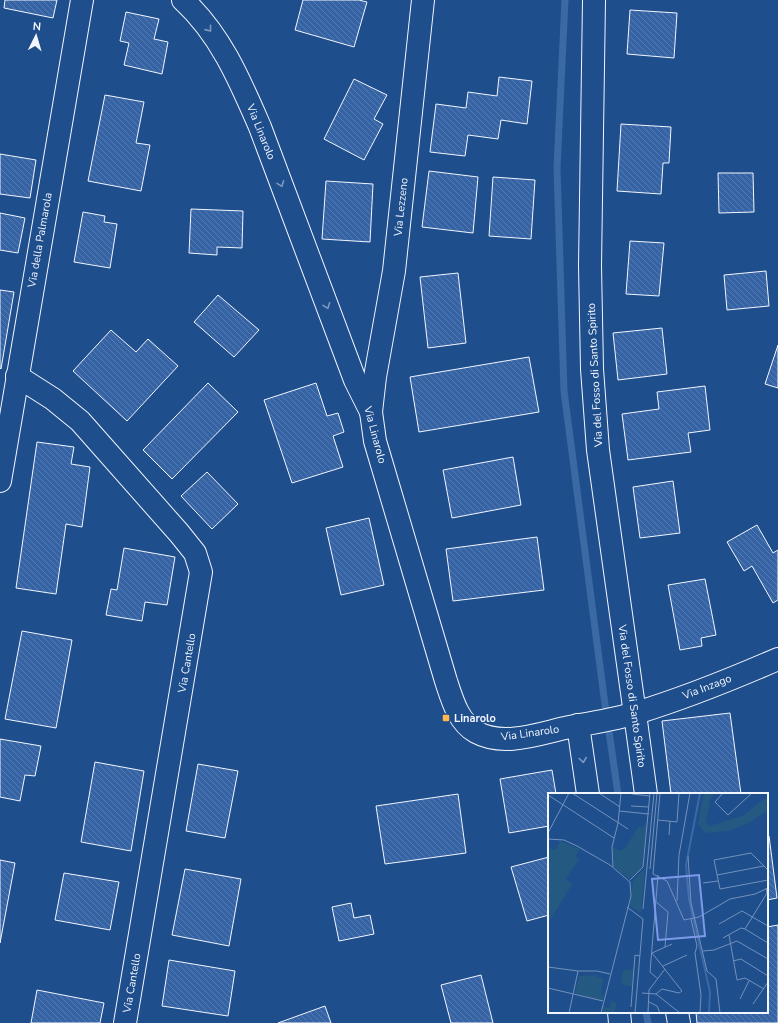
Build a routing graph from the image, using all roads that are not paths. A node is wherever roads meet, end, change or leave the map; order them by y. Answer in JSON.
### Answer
{"nodes":[{"id":1,"x":82,"y":0,"type":"edge"},
{"id":2,"x":183,"y":0,"type":"edge"},
{"id":3,"x":423,"y":0,"type":"edge"},
{"id":4,"x":594,"y":0,"type":"edge"},
{"id":5,"x":17,"y":376,"type":"junction"},
{"id":6,"x":371,"y":412,"type":"junction"},
{"id":7,"x":0,"y":481,"type":"edge"},
{"id":8,"x":778,"y":659,"type":"edge"},
{"id":9,"x":635,"y":714,"type":"junction"},
{"id":10,"x":578,"y":725,"type":"junction"},
{"id":11,"x":588,"y":793,"type":"edge"},
{"id":12,"x":646,"y":793,"type":"edge"},
{"id":13,"x":619,"y":1013,"type":"edge"},
{"id":14,"x":677,"y":1013,"type":"edge"},
{"id":15,"x":125,"y":1023,"type":"edge"},
{"id":16,"x":620,"y":1023,"type":"edge"},
{"id":17,"x":679,"y":1023,"type":"edge"}],
"edges":[{"from":1,"to":5,"type":"street","name":"Via della Palmarola"},
{"from":2,"to":6,"type":"street","name":"Via Linarolo","one_way":true},
{"from":3,"to":6,"type":"street","name":"Via Lezzeno"},
{"from":4,"to":9,"type":"street","name":"Via del Fosso di Santo Spirito"},
{"from":5,"to":7,"type":"street","name":"Via della Palmarola"},
{"from":5,"to":15,"type":"street","name":"Via Cantello"},
{"from":6,"to":10,"type":"street","name":"Via Linarolo"},
{"from":8,"to":9,"type":"street","name":"Via Inzago"},
{"from":9,"to":10,"type":"street","name":"Via Linarolo"},
{"from":9,"to":12,"type":"street","name":"Via del Fosso di Santo Spirito"},
{"from":10,"to":11,"type":"street","one_way":true},
{"from":13,"to":16,"type":"street"},
{"from":14,"to":17,"type":"street"}]}
